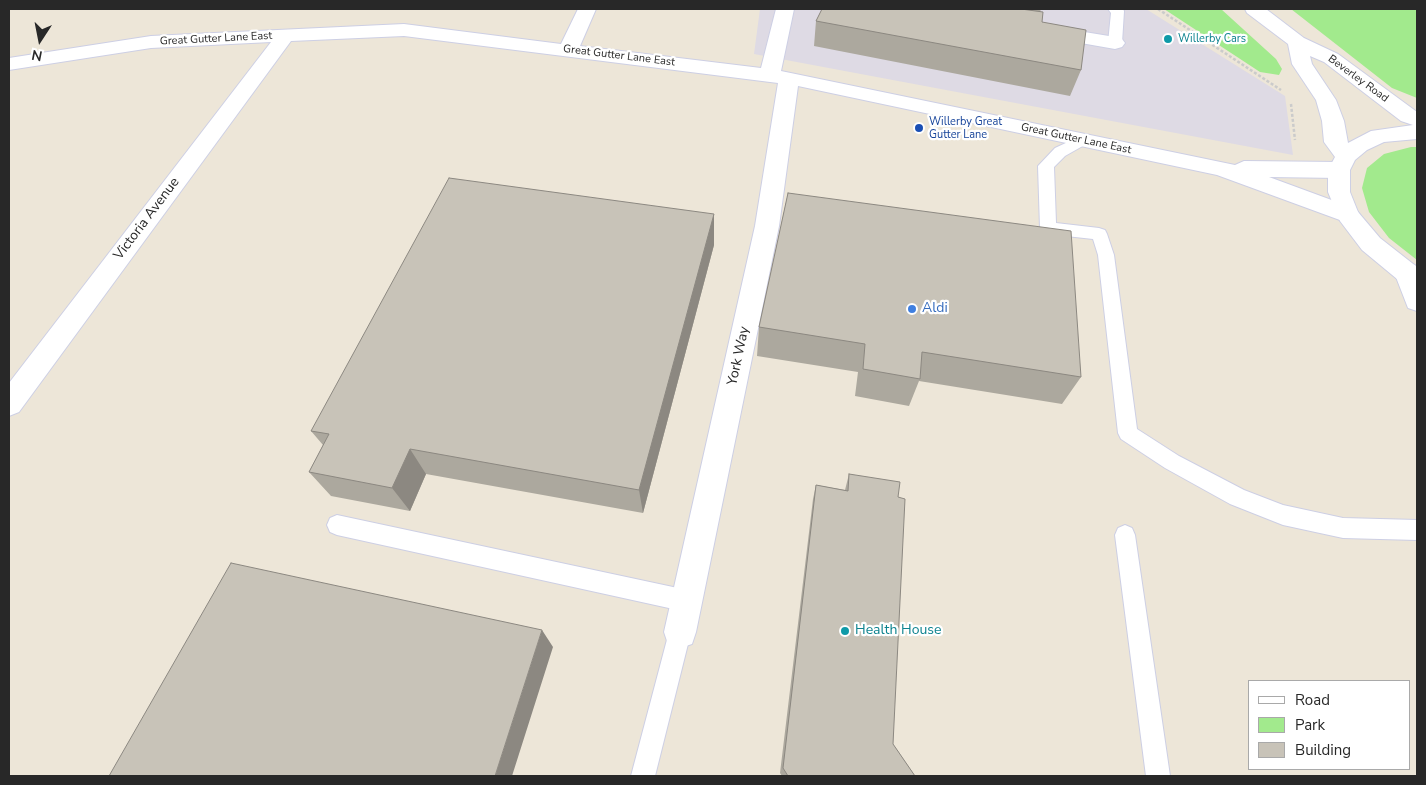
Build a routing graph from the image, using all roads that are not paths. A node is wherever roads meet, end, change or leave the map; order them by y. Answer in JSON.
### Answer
{"nodes":[{"id":1,"x":404,"y":9,"type":"edge"},
{"id":2,"x":587,"y":9,"type":"edge"},
{"id":3,"x":786,"y":9,"type":"edge"},
{"id":4,"x":1114,"y":9,"type":"edge"},
{"id":5,"x":1254,"y":9,"type":"edge"},
{"id":6,"x":1027,"y":29,"type":"edge"},
{"id":7,"x":404,"y":30,"type":"junction"},
{"id":8,"x":286,"y":35,"type":"junction"},
{"id":9,"x":1297,"y":42,"type":"junction"},
{"id":10,"x":1115,"y":43,"type":"joint"},
{"id":11,"x":568,"y":50,"type":"junction"},
{"id":12,"x":9,"y":64,"type":"edge"},
{"id":13,"x":780,"y":77,"type":"junction"},
{"id":14,"x":1417,"y":119,"type":"edge"},
{"id":15,"x":1417,"y":132,"type":"edge"},
{"id":16,"x":1083,"y":140,"type":"junction"},
{"id":17,"x":1343,"y":163,"type":"junction"},
{"id":18,"x":1222,"y":168,"type":"junction"},
{"id":19,"x":1348,"y":215,"type":"junction"},
{"id":20,"x":1412,"y":275,"type":"edge"},
{"id":21,"x":1417,"y":301,"type":"edge"},
{"id":22,"x":9,"y":404,"type":"edge"},
{"id":23,"x":337,"y":525,"type":"dead end"},
{"id":24,"x":1417,"y":530,"type":"edge"},
{"id":25,"x":1125,"y":534,"type":"dead end"},
{"id":26,"x":686,"y":602,"type":"junction"},
{"id":27,"x":680,"y":632,"type":"joint"},
{"id":28,"x":643,"y":776,"type":"edge"},
{"id":29,"x":1158,"y":776,"type":"edge"}],
"edges":[{"from":1,"to":7,"type":"street"},
{"from":2,"to":11,"type":"street"},
{"from":3,"to":13,"type":"street","name":"York Way"},
{"from":4,"to":10,"type":"lane"},
{"from":5,"to":9,"type":"street","name":"Beverley Road"},
{"from":6,"to":10,"type":"street"},
{"from":7,"to":8,"type":"street","name":"Great Gutter Lane East"},
{"from":7,"to":11,"type":"street","name":"Great Gutter Lane East"},
{"from":8,"to":12,"type":"street","name":"Great Gutter Lane East"},
{"from":8,"to":22,"type":"street","name":"Victoria Avenue"},
{"from":9,"to":14,"type":"street","name":"Beverley Road"},
{"from":9,"to":17,"type":"street","name":"Beverley Road"},
{"from":11,"to":13,"type":"street","name":"Great Gutter Lane East"},
{"from":13,"to":16,"type":"street","name":"Great Gutter Lane East"},
{"from":13,"to":26,"type":"street","name":"York Way"},
{"from":15,"to":17,"type":"street"},
{"from":16,"to":18,"type":"street","name":"Great Gutter Lane East"},
{"from":16,"to":24,"type":"lane"},
{"from":17,"to":18,"type":"street","name":"Great Gutter Lane East"},
{"from":17,"to":19,"type":"street","name":"Beverley Road"},
{"from":18,"to":19,"type":"street","name":"Great Gutter Lane East"},
{"from":19,"to":20,"type":"street","name":"Beverley Road"},
{"from":20,"to":21,"type":"street"},
{"from":23,"to":26,"type":"lane"},
{"from":25,"to":29,"type":"lane"},
{"from":26,"to":27,"type":"street","name":"York Way"},
{"from":27,"to":28,"type":"lane"}]}
